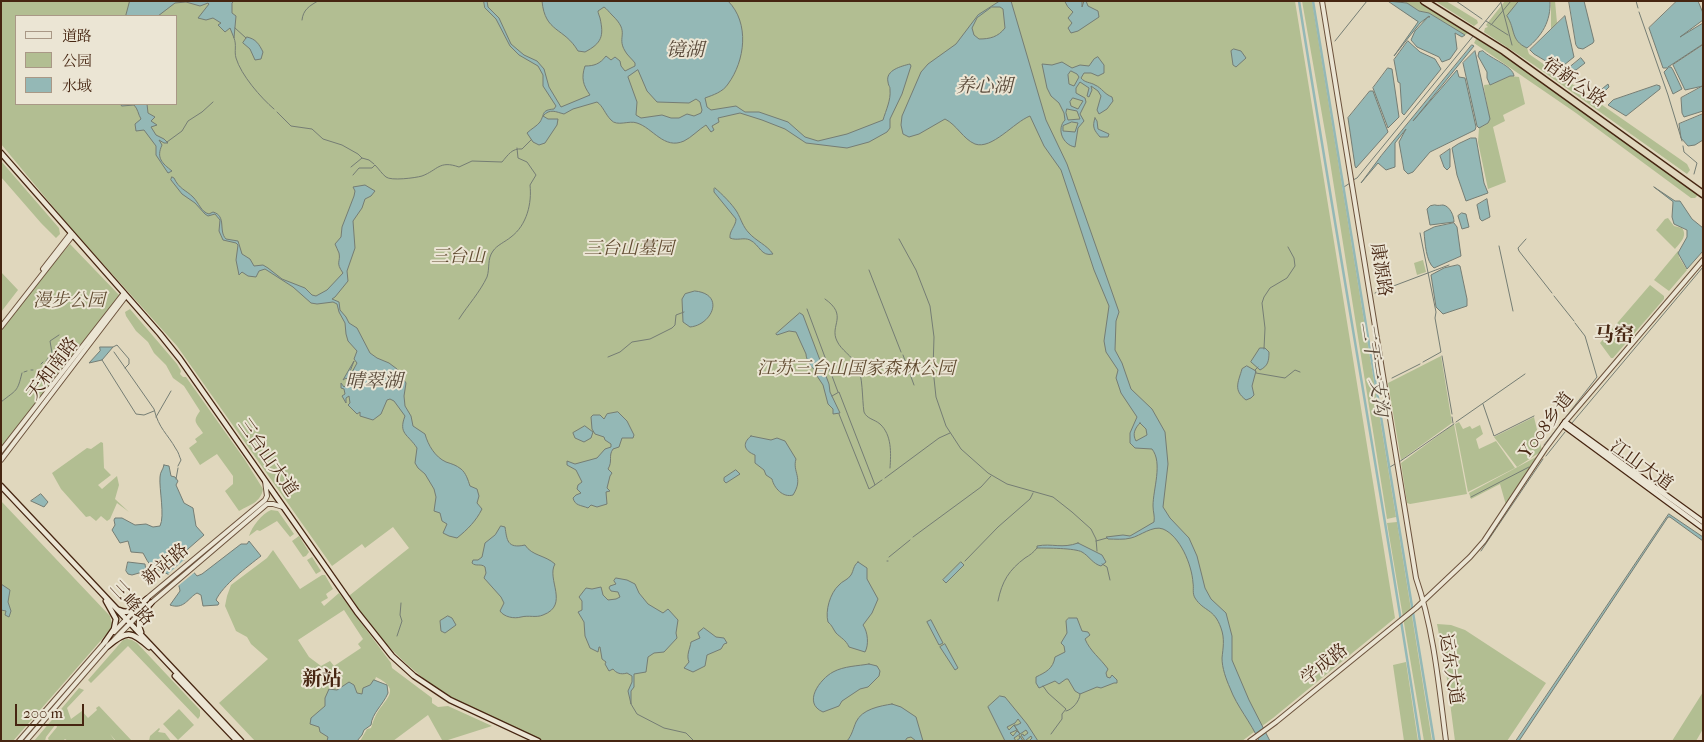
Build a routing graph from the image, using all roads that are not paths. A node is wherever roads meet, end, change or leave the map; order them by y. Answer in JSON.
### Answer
{"nodes":[{"id":1,"x":1322,"y":1,"type":"edge"},
{"id":2,"x":1424,"y":1,"type":"edge"},
{"id":3,"x":1431,"y":1,"type":"edge"},
{"id":4,"x":1,"y":154,"type":"edge"},
{"id":5,"x":1703,"y":189,"type":"edge"},
{"id":6,"x":1703,"y":194,"type":"edge"},
{"id":7,"x":71,"y":235,"type":"junction"},
{"id":8,"x":1703,"y":260,"type":"edge"},
{"id":9,"x":125,"y":295,"type":"junction"},
{"id":10,"x":1,"y":324,"type":"edge"},
{"id":11,"x":1,"y":328,"type":"edge"},
{"id":12,"x":1564,"y":424,"type":"junction"},
{"id":13,"x":1,"y":451,"type":"edge"},
{"id":14,"x":1,"y":460,"type":"edge"},
{"id":15,"x":266,"y":483,"type":"junction"},
{"id":16,"x":1,"y":486,"type":"edge"},
{"id":17,"x":1,"y":491,"type":"edge"},
{"id":18,"x":282,"y":507,"type":"junction"},
{"id":19,"x":1703,"y":522,"type":"edge"},
{"id":20,"x":1703,"y":528,"type":"edge"},
{"id":21,"x":106,"y":600,"type":"junction"},
{"id":22,"x":149,"y":601,"type":"junction"},
{"id":23,"x":1424,"y":601,"type":"junction"},
{"id":24,"x":1416,"y":608,"type":"joint"},
{"id":25,"x":127,"y":622,"type":"junction"},
{"id":26,"x":106,"y":644,"type":"junction"},
{"id":27,"x":150,"y":646,"type":"junction"},
{"id":28,"x":19,"y":741,"type":"edge"},
{"id":29,"x":26,"y":741,"type":"edge"},
{"id":30,"x":237,"y":741,"type":"edge"},
{"id":31,"x":241,"y":741,"type":"edge"},
{"id":32,"x":533,"y":741,"type":"edge"},
{"id":33,"x":538,"y":741,"type":"edge"},
{"id":34,"x":1250,"y":741,"type":"edge"},
{"id":35,"x":1446,"y":741,"type":"edge"}],
"edges":[{"from":1,"to":23,"type":"street","name":"康源路"},
{"from":2,"to":6,"type":"highway","name":"宿新公路"},
{"from":3,"to":5,"type":"highway","name":"宿新公路"},
{"from":4,"to":7,"type":"main road","name":"三台山大道"},
{"from":7,"to":9,"type":"main road","name":"三台山大道"},
{"from":7,"to":10,"type":"street"},
{"from":7,"to":11,"type":"street"},
{"from":8,"to":12,"type":"street","name":"Y008乡道"},
{"from":9,"to":13,"type":"street","name":"天和南路"},
{"from":9,"to":14,"type":"street","name":"天和南路"},
{"from":9,"to":15,"type":"main road","name":"三台山大道"},
{"from":12,"to":19,"type":"main road","name":"江山大道"},
{"from":12,"to":20,"type":"main road","name":"江山大道"},
{"from":12,"to":23,"type":"street","name":"Y008乡道"},
{"from":15,"to":18,"type":"main road","name":"三台山大道"},
{"from":15,"to":22,"type":"street","name":"新站路"},
{"from":16,"to":21,"type":"main road","name":"三峰路"},
{"from":17,"to":21,"type":"main road","name":"三峰路"},
{"from":18,"to":22,"type":"street","name":"新站路"},
{"from":18,"to":32,"type":"main road","name":"三台山大道"},
{"from":18,"to":33,"type":"main road","name":"三台山大道"},
{"from":21,"to":22,"type":"main road"},
{"from":21,"to":25,"type":"main road","name":"三峰路"},
{"from":21,"to":26,"type":"main road"},
{"from":22,"to":25,"type":"street","name":"新站路"},
{"from":22,"to":27,"type":"main road"},
{"from":23,"to":24,"type":"street","name":"Y008乡道"},
{"from":23,"to":35,"type":"street","name":"运东大道"},
{"from":24,"to":34,"type":"street","name":"学成路"},
{"from":25,"to":26,"type":"street","name":"新站路"},
{"from":25,"to":27,"type":"main road","name":"三峰路"},
{"from":26,"to":27,"type":"main road"},
{"from":26,"to":28,"type":"street","name":"新站路"},
{"from":26,"to":29,"type":"street","name":"新站路"},
{"from":27,"to":30,"type":"main road","name":"三峰路"},
{"from":27,"to":31,"type":"main road","name":"三峰路"}]}
